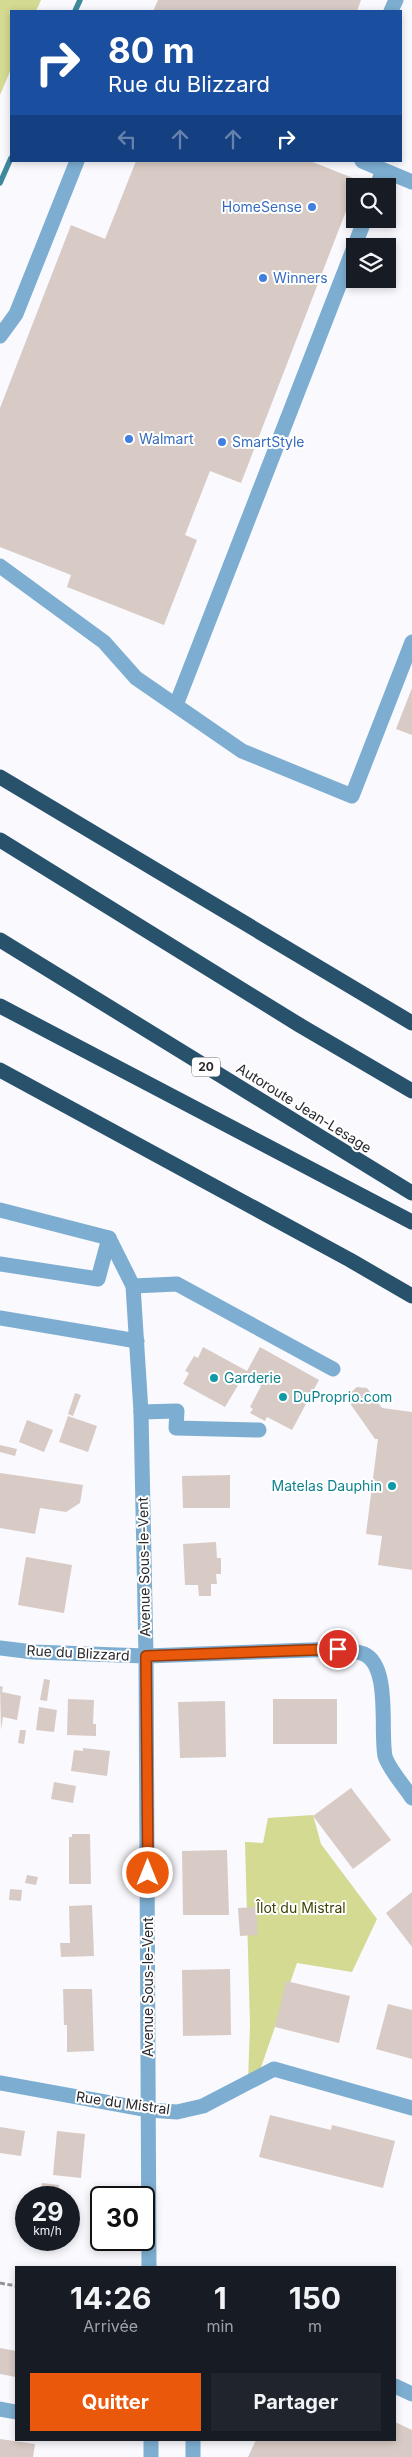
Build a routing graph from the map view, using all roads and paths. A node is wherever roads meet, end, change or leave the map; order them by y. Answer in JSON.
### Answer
{"nodes":[{"id":1,"x":77,"y":162,"type":"edge"},
{"id":2,"x":364,"y":162,"type":"edge"},
{"id":3,"x":384,"y":170,"type":"junction"},
{"id":4,"x":380,"y":178,"type":"edge"},
{"id":5,"x":412,"y":182,"type":"edge"},
{"id":6,"x":362,"y":228,"type":"edge"},
{"id":7,"x":0,"y":336,"type":"edge"},
{"id":8,"x":0,"y":566,"type":"edge"},
{"id":9,"x":412,"y":642,"type":"edge"},
{"id":10,"x":176,"y":705,"type":"junction"},
{"id":11,"x":0,"y":777,"type":"edge"},
{"id":12,"x":0,"y":840,"type":"edge"},
{"id":13,"x":0,"y":940,"type":"edge"},
{"id":14,"x":0,"y":1006,"type":"edge"},
{"id":15,"x":412,"y":1023,"type":"edge"},
{"id":16,"x":0,"y":1070,"type":"edge"},
{"id":17,"x":412,"y":1091,"type":"edge"},
{"id":18,"x":412,"y":1194,"type":"edge"},
{"id":19,"x":0,"y":1210,"type":"edge"},
{"id":20,"x":412,"y":1222,"type":"edge"},
{"id":21,"x":109,"y":1238,"type":"junction"},
{"id":22,"x":350,"y":1260,"type":"junction"},
{"id":23,"x":0,"y":1264,"type":"edge"},
{"id":24,"x":133,"y":1286,"type":"junction"},
{"id":25,"x":412,"y":1296,"type":"edge"},
{"id":26,"x":412,"y":1303,"type":"edge"},
{"id":27,"x":0,"y":1318,"type":"edge"},
{"id":28,"x":136,"y":1341,"type":"junction"},
{"id":29,"x":333,"y":1369,"type":"dead end"},
{"id":30,"x":140,"y":1412,"type":"junction"},
{"id":31,"x":259,"y":1430,"type":"dead end"},
{"id":32,"x":0,"y":1648,"type":"edge"},
{"id":33,"x":146,"y":1656,"type":"junction"},
{"id":34,"x":412,"y":1798,"type":"edge"},
{"id":35,"x":0,"y":2083,"type":"edge"},
{"id":36,"x":412,"y":2108,"type":"edge"},
{"id":37,"x":149,"y":2110,"type":"junction"},
{"id":38,"x":149,"y":2266,"type":"edge"},
{"id":39,"x":0,"y":2283,"type":"edge"},
{"id":40,"x":15,"y":2286,"type":"edge"},
{"id":41,"x":396,"y":2386,"type":"edge"},
{"id":42,"x":412,"y":2394,"type":"edge"},
{"id":43,"x":0,"y":2409,"type":"edge"},
{"id":44,"x":15,"y":2412,"type":"edge"},
{"id":45,"x":151,"y":2441,"type":"edge"},
{"id":46,"x":193,"y":2441,"type":"edge"},
{"id":47,"x":151,"y":2457,"type":"edge"},
{"id":48,"x":193,"y":2457,"type":"edge"}],
"edges":[{"from":1,"to":7,"type":"street"},
{"from":2,"to":3,"type":"street"},
{"from":3,"to":4,"type":"street"},
{"from":3,"to":5,"type":"street"},
{"from":6,"to":10,"type":"street"},
{"from":8,"to":10,"type":"street"},
{"from":9,"to":10,"type":"street"},
{"from":11,"to":15,"type":"highway"},
{"from":12,"to":17,"type":"highway"},
{"from":13,"to":18,"type":"highway","name":"Autoroute Jean-Lesage","number":"20"},
{"from":14,"to":20,"type":"highway"},
{"from":16,"to":22,"type":"highway"},
{"from":19,"to":21,"type":"street"},
{"from":21,"to":23,"type":"street"},
{"from":21,"to":24,"type":"street"},
{"from":22,"to":25,"type":"highway"},
{"from":22,"to":26,"type":"highway"},
{"from":24,"to":28,"type":"street","name":"Avenue Sous-le-Vent"},
{"from":24,"to":29,"type":"street"},
{"from":27,"to":28,"type":"street"},
{"from":28,"to":30,"type":"street","name":"Avenue Sous-le-Vent"},
{"from":30,"to":31,"type":"street"},
{"from":30,"to":33,"type":"street","name":"Avenue Sous-le-Vent"},
{"from":32,"to":33,"type":"street","name":"Rue du Blizzard"},
{"from":33,"to":34,"type":"street","name":"Rue du Blizzard"},
{"from":33,"to":37,"type":"street","name":"Avenue Sous-le-Vent"},
{"from":35,"to":37,"type":"street","name":"Rue du Mistral"},
{"from":36,"to":37,"type":"street","name":"Rue du Mistral"},
{"from":37,"to":38,"type":"street","name":"Avenue Sous-le-Vent"},
{"from":39,"to":40,"type":"path"},
{"from":41,"to":42,"type":"street"},
{"from":43,"to":44,"type":"street"},
{"from":45,"to":47,"type":"street"},
{"from":46,"to":48,"type":"street"}]}
